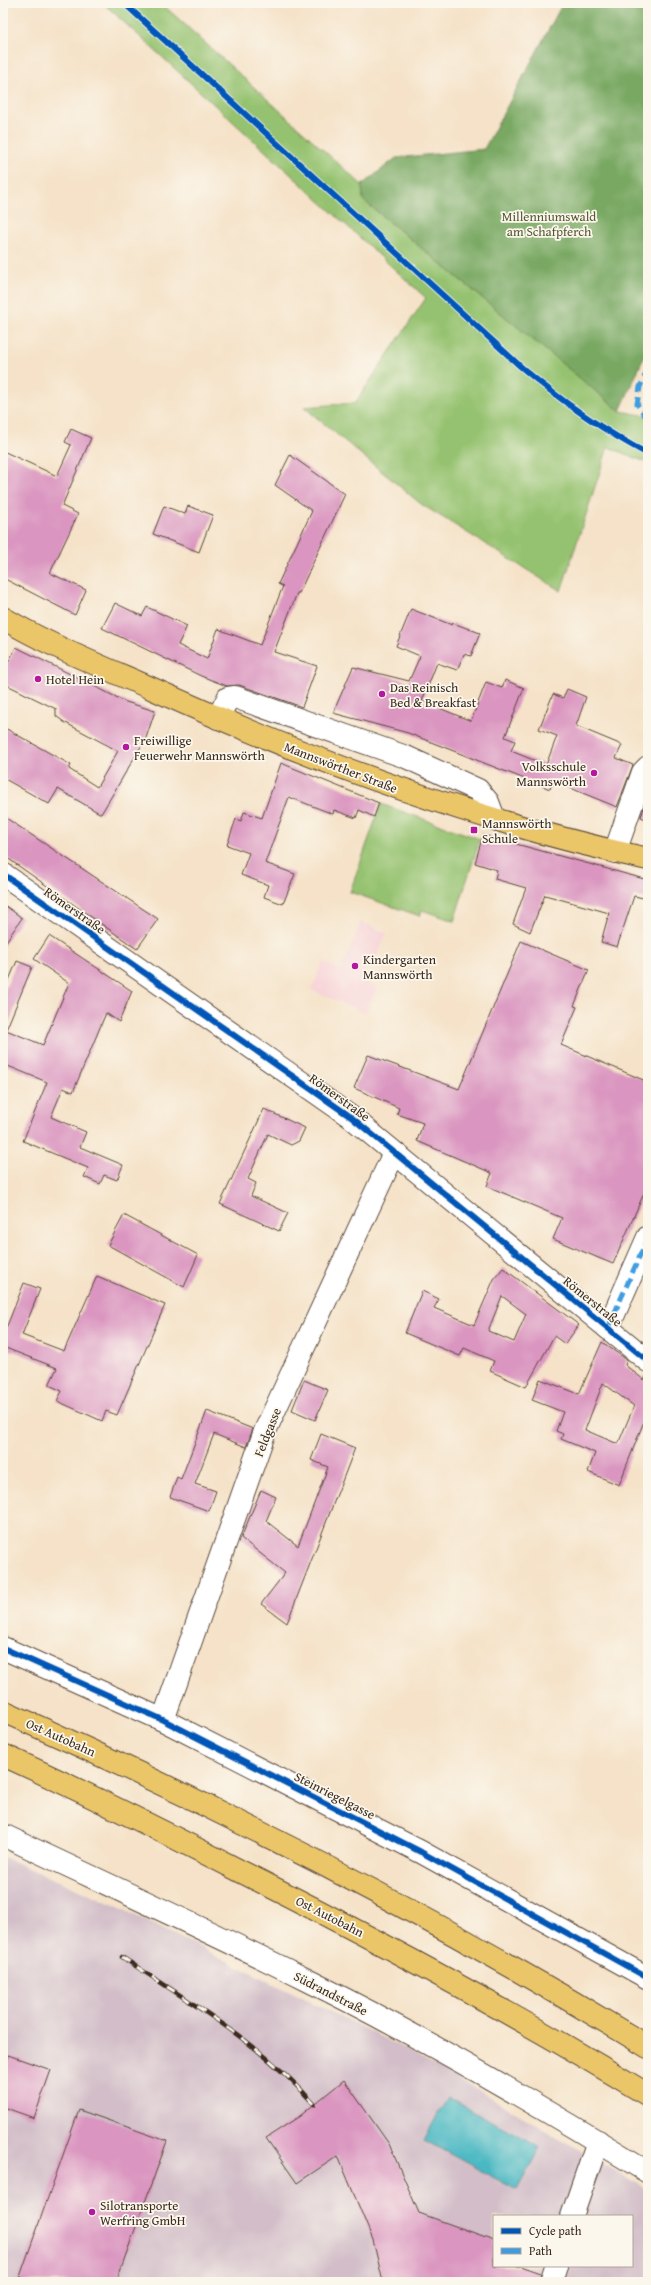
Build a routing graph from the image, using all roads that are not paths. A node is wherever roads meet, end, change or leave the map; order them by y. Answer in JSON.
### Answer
{"nodes":[{"id":1,"x":3,"y":618,"type":"edge"},
{"id":2,"x":218,"y":718,"type":"junction"},
{"id":3,"x":329,"y":730,"type":"junction"},
{"id":4,"x":318,"y":758,"type":"junction"},
{"id":5,"x":648,"y":767,"type":"edge"},
{"id":6,"x":494,"y":818,"type":"junction"},
{"id":7,"x":615,"y":852,"type":"junction"},
{"id":8,"x":648,"y":859,"type":"edge"},
{"id":9,"x":3,"y":874,"type":"edge"},
{"id":10,"x":394,"y":1153,"type":"junction"},
{"id":11,"x":648,"y":1237,"type":"edge"},
{"id":12,"x":608,"y":1328,"type":"junction"},
{"id":13,"x":648,"y":1361,"type":"edge"},
{"id":14,"x":3,"y":1648,"type":"edge"},
{"id":15,"x":3,"y":1711,"type":"edge"},
{"id":16,"x":163,"y":1720,"type":"junction"},
{"id":17,"x":3,"y":1755,"type":"edge"},
{"id":18,"x":3,"y":1835,"type":"edge"},
{"id":19,"x":648,"y":1978,"type":"edge"},
{"id":20,"x":648,"y":2047,"type":"edge"},
{"id":21,"x":648,"y":2095,"type":"edge"},
{"id":22,"x":598,"y":2141,"type":"junction"},
{"id":23,"x":648,"y":2172,"type":"edge"},
{"id":24,"x":572,"y":2215,"type":"edge"},
{"id":25,"x":556,"y":2267,"type":"edge"},
{"id":26,"x":551,"y":2282,"type":"edge"}],
"edges":[{"from":1,"to":2,"type":"main road","name":"Mannswörther Straße"},
{"from":2,"to":3,"type":"street"},
{"from":2,"to":4,"type":"main road","name":"Mannswörther Straße"},
{"from":3,"to":4,"type":"street"},
{"from":3,"to":6,"type":"street"},
{"from":4,"to":6,"type":"main road","name":"Mannswörther Straße"},
{"from":5,"to":7,"type":"street"},
{"from":6,"to":7,"type":"main road","name":"Mannswörther Straße"},
{"from":7,"to":8,"type":"main road","name":"Mannswörther Straße"},
{"from":9,"to":10,"type":"street","name":"Römerstraße"},
{"from":10,"to":12,"type":"street","name":"Römerstraße"},
{"from":10,"to":16,"type":"street","name":"Feldgasse"},
{"from":11,"to":12,"type":"street"},
{"from":12,"to":13,"type":"street","name":"Römerstraße"},
{"from":14,"to":16,"type":"street","name":"Steinriegelgasse"},
{"from":15,"to":20,"type":"main road","name":"Ost Autobahn"},
{"from":16,"to":19,"type":"street","name":"Steinriegelgasse"},
{"from":17,"to":21,"type":"main road","name":"Ost Autobahn"},
{"from":18,"to":22,"type":"street","name":"Südrandstraße"},
{"from":22,"to":23,"type":"street","name":"Südrandstraße"},
{"from":22,"to":24,"type":"street"},
{"from":25,"to":26,"type":"street"}]}
